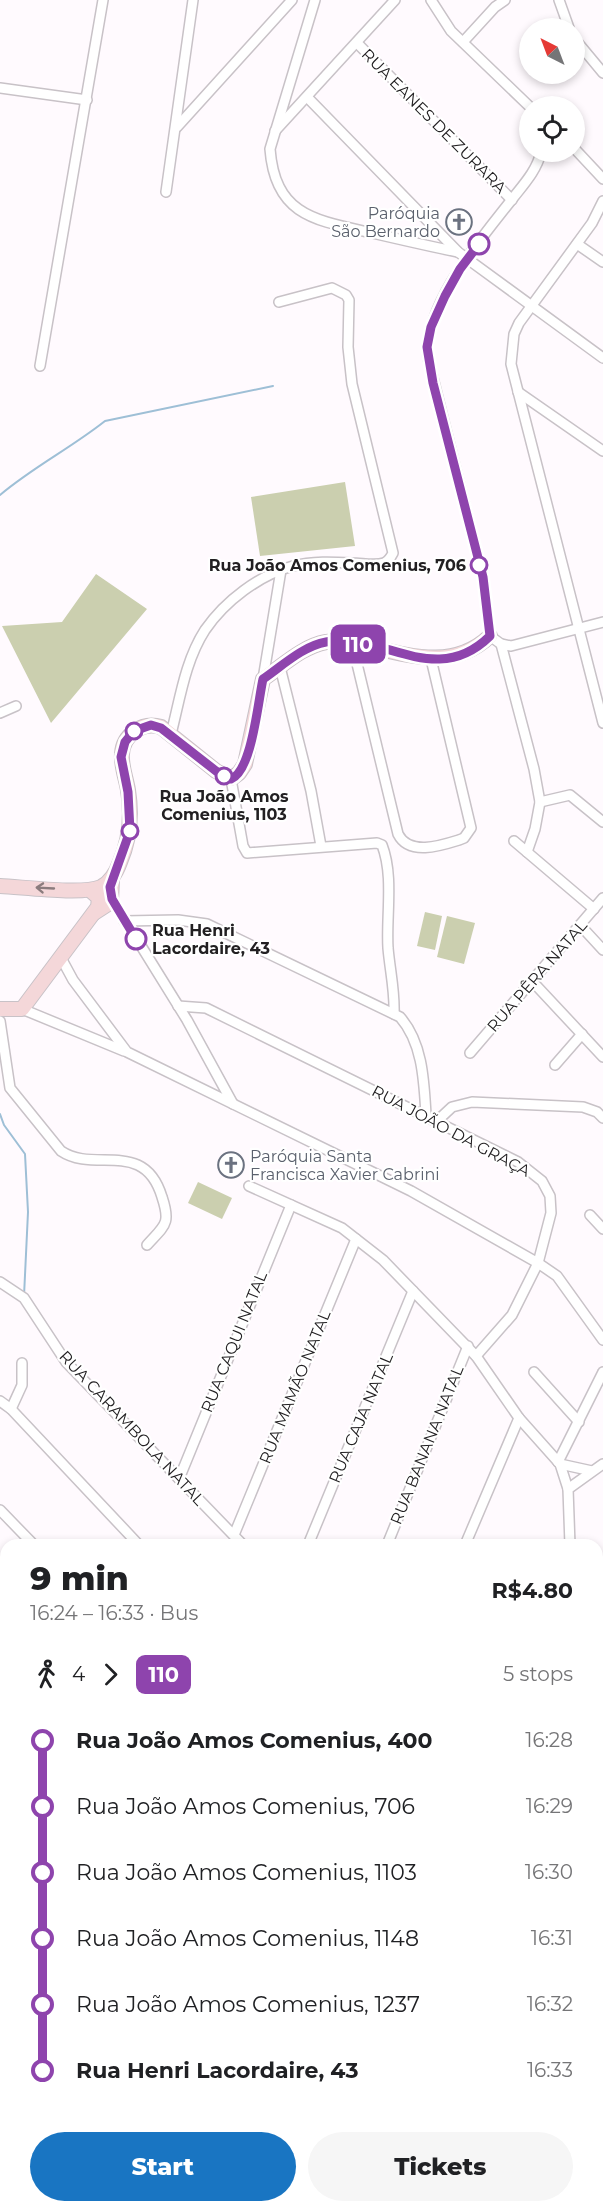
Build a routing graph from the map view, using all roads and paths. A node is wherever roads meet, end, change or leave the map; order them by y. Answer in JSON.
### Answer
{"nodes":[{"id":1,"x":103,"y":0,"type":"edge"},
{"id":2,"x":193,"y":0,"type":"edge"},
{"id":3,"x":292,"y":0,"type":"edge"},
{"id":4,"x":315,"y":0,"type":"edge"},
{"id":5,"x":395,"y":0,"type":"edge"},
{"id":6,"x":431,"y":0,"type":"edge"},
{"id":7,"x":505,"y":0,"type":"edge"},
{"id":8,"x":559,"y":0,"type":"edge"},
{"id":9,"x":565,"y":18,"type":"edge"},
{"id":10,"x":463,"y":42,"type":"junction"},
{"id":11,"x":357,"y":43,"type":"junction"},
{"id":12,"x":585,"y":51,"type":"edge"},
{"id":13,"x":603,"y":73,"type":"edge"},
{"id":14,"x":0,"y":88,"type":"edge"},
{"id":15,"x":307,"y":97,"type":"junction"},
{"id":16,"x":519,"y":97,"type":"edge"},
{"id":17,"x":87,"y":100,"type":"junction"},
{"id":18,"x":176,"y":128,"type":"junction"},
{"id":19,"x":274,"y":132,"type":"junction"},
{"id":20,"x":585,"y":160,"type":"edge"},
{"id":21,"x":537,"y":162,"type":"edge"},
{"id":22,"x":603,"y":179,"type":"edge"},
{"id":23,"x":166,"y":192,"type":"dead end"},
{"id":24,"x":512,"y":200,"type":"junction"},
{"id":25,"x":603,"y":201,"type":"edge"},
{"id":26,"x":577,"y":244,"type":"junction"},
{"id":27,"x":459,"y":252,"type":"junction"},
{"id":28,"x":468,"y":259,"type":"junction"},
{"id":29,"x":603,"y":262,"type":"edge"},
{"id":30,"x":279,"y":302,"type":"dead end"},
{"id":31,"x":531,"y":304,"type":"junction"},
{"id":32,"x":603,"y":358,"type":"edge"},
{"id":33,"x":39,"y":366,"type":"dead end"},
{"id":34,"x":518,"y":392,"type":"junction"},
{"id":35,"x":603,"y":451,"type":"edge"},
{"id":36,"x":281,"y":570,"type":"junction"},
{"id":37,"x":603,"y":621,"type":"edge"},
{"id":38,"x":579,"y":628,"type":"junction"},
{"id":39,"x":496,"y":640,"type":"junction"},
{"id":40,"x":352,"y":643,"type":"junction"},
{"id":41,"x":431,"y":659,"type":"junction"},
{"id":42,"x":280,"y":667,"type":"junction"},
{"id":43,"x":263,"y":679,"type":"junction"},
{"id":44,"x":16,"y":706,"type":"dead end"},
{"id":45,"x":0,"y":713,"type":"edge"},
{"id":46,"x":603,"y":723,"type":"edge"},
{"id":47,"x":171,"y":734,"type":"junction"},
{"id":48,"x":231,"y":779,"type":"junction"},
{"id":49,"x":540,"y":802,"type":"junction"},
{"id":50,"x":603,"y":822,"type":"edge"},
{"id":51,"x":514,"y":842,"type":"dead end"},
{"id":52,"x":321,"y":846,"type":"junction"},
{"id":53,"x":527,"y":852,"type":"junction"},
{"id":54,"x":0,"y":886,"type":"edge"},
{"id":55,"x":105,"y":889,"type":"junction"},
{"id":56,"x":603,"y":898,"type":"edge"},
{"id":57,"x":594,"y":909,"type":"junction"},
{"id":58,"x":94,"y":913,"type":"junction"},
{"id":59,"x":124,"y":921,"type":"junction"},
{"id":60,"x":580,"y":925,"type":"junction"},
{"id":61,"x":603,"y":950,"type":"edge"},
{"id":62,"x":60,"y":956,"type":"junction"},
{"id":63,"x":532,"y":981,"type":"junction"},
{"id":64,"x":178,"y":1006,"type":"junction"},
{"id":65,"x":0,"y":1009,"type":"edge"},
{"id":66,"x":21,"y":1009,"type":"junction"},
{"id":67,"x":394,"y":1014,"type":"junction"},
{"id":68,"x":0,"y":1021,"type":"edge"},
{"id":69,"x":582,"y":1034,"type":"junction"},
{"id":70,"x":127,"y":1052,"type":"junction"},
{"id":71,"x":470,"y":1053,"type":"dead end"},
{"id":72,"x":603,"y":1058,"type":"edge"},
{"id":73,"x":555,"y":1065,"type":"dead end"},
{"id":74,"x":234,"y":1104,"type":"junction"},
{"id":75,"x":426,"y":1115,"type":"junction"},
{"id":76,"x":603,"y":1118,"type":"edge"},
{"id":77,"x":437,"y":1121,"type":"junction"},
{"id":78,"x":249,"y":1186,"type":"dead end"},
{"id":79,"x":291,"y":1205,"type":"junction"},
{"id":80,"x":590,"y":1215,"type":"dead end"},
{"id":81,"x":603,"y":1229,"type":"edge"},
{"id":82,"x":356,"y":1239,"type":"junction"},
{"id":83,"x":147,"y":1245,"type":"dead end"},
{"id":84,"x":538,"y":1263,"type":"junction"},
{"id":85,"x":0,"y":1282,"type":"edge"},
{"id":86,"x":413,"y":1291,"type":"junction"},
{"id":87,"x":603,"y":1340,"type":"edge"},
{"id":88,"x":468,"y":1346,"type":"junction"},
{"id":89,"x":476,"y":1356,"type":"junction"},
{"id":90,"x":22,"y":1363,"type":"dead end"},
{"id":91,"x":534,"y":1372,"type":"dead end"},
{"id":92,"x":603,"y":1372,"type":"edge"},
{"id":93,"x":0,"y":1401,"type":"edge"},
{"id":94,"x":11,"y":1409,"type":"junction"},
{"id":95,"x":519,"y":1418,"type":"junction"},
{"id":96,"x":579,"y":1422,"type":"junction"},
{"id":97,"x":559,"y":1463,"type":"junction"},
{"id":98,"x":603,"y":1464,"type":"edge"},
{"id":99,"x":592,"y":1471,"type":"junction"},
{"id":100,"x":179,"y":1479,"type":"junction"},
{"id":101,"x":568,"y":1489,"type":"junction"},
{"id":102,"x":0,"y":1510,"type":"edge"},
{"id":103,"x":234,"y":1535,"type":"junction"},
{"id":104,"x":28,"y":1539,"type":"edge"},
{"id":105,"x":133,"y":1539,"type":"edge"},
{"id":106,"x":238,"y":1539,"type":"edge"},
{"id":107,"x":310,"y":1539,"type":"edge"},
{"id":108,"x":389,"y":1539,"type":"edge"},
{"id":109,"x":468,"y":1539,"type":"edge"},
{"id":110,"x":570,"y":1539,"type":"edge"}],
"edges":[{"from":1,"to":17,"type":"street"},
{"from":2,"to":18,"type":"street"},
{"from":3,"to":18,"type":"street"},
{"from":4,"to":19,"type":"street"},
{"from":5,"to":11,"type":"street"},
{"from":6,"to":10,"type":"street"},
{"from":7,"to":10,"type":"street"},
{"from":8,"to":9,"type":"street"},
{"from":10,"to":16,"type":"street"},
{"from":11,"to":15,"type":"street"},
{"from":11,"to":24,"type":"street","name":"RUA EANES DE ZURARA"},
{"from":12,"to":13,"type":"street"},
{"from":14,"to":17,"type":"street"},
{"from":15,"to":19,"type":"street"},
{"from":15,"to":27,"type":"street"},
{"from":17,"to":33,"type":"street"},
{"from":18,"to":23,"type":"street"},
{"from":19,"to":27,"type":"street"},
{"from":20,"to":22,"type":"street"},
{"from":21,"to":24,"type":"street"},
{"from":24,"to":28,"type":"street"},
{"from":25,"to":26,"type":"street"},
{"from":26,"to":29,"type":"street"},
{"from":26,"to":31,"type":"street"},
{"from":27,"to":28,"type":"street"},
{"from":28,"to":31,"type":"street"},
{"from":28,"to":39,"type":"street"},
{"from":30,"to":36,"type":"street"},
{"from":31,"to":32,"type":"street"},
{"from":31,"to":34,"type":"street"},
{"from":34,"to":35,"type":"street"},
{"from":34,"to":38,"type":"street"},
{"from":36,"to":43,"type":"street"},
{"from":36,"to":47,"type":"street"},
{"from":37,"to":38,"type":"street"},
{"from":38,"to":39,"type":"street"},
{"from":38,"to":46,"type":"street"},
{"from":39,"to":41,"type":"street"},
{"from":39,"to":49,"type":"street"},
{"from":40,"to":41,"type":"street"},
{"from":40,"to":41,"type":"street"},
{"from":40,"to":42,"type":"street"},
{"from":42,"to":43,"type":"street"},
{"from":42,"to":52,"type":"street"},
{"from":43,"to":48,"type":"street"},
{"from":44,"to":45,"type":"street"},
{"from":47,"to":48,"type":"street"},
{"from":47,"to":55,"type":"street"},
{"from":48,"to":52,"type":"street"},
{"from":49,"to":50,"type":"street"},
{"from":49,"to":53,"type":"street"},
{"from":51,"to":53,"type":"street"},
{"from":52,"to":67,"type":"street"},
{"from":53,"to":57,"type":"street"},
{"from":55,"to":54,"type":"street","one_way":true},
{"from":55,"to":58,"type":"street"},
{"from":55,"to":58,"type":"street"},
{"from":55,"to":59,"type":"street"},
{"from":56,"to":57,"type":"street","name":"RUA PÊRA NATAL"},
{"from":57,"to":60,"type":"street","name":"RUA PÊRA NATAL"},
{"from":58,"to":62,"type":"street"},
{"from":59,"to":64,"type":"street"},
{"from":59,"to":67,"type":"street"},
{"from":60,"to":61,"type":"street"},
{"from":60,"to":63,"type":"street","name":"RUA PÊRA NATAL"},
{"from":62,"to":66,"type":"street"},
{"from":62,"to":70,"type":"street"},
{"from":63,"to":69,"type":"street"},
{"from":63,"to":71,"type":"street","name":"RUA PÊRA NATAL"},
{"from":64,"to":74,"type":"street"},
{"from":64,"to":75,"type":"street","name":"RUA JOÃO DA GRAÇA"},
{"from":65,"to":66,"type":"street"},
{"from":66,"to":70,"type":"street"},
{"from":67,"to":75,"type":"street"},
{"from":68,"to":83,"type":"street"},
{"from":69,"to":72,"type":"street"},
{"from":69,"to":73,"type":"street"},
{"from":70,"to":74,"type":"street"},
{"from":74,"to":84,"type":"street"},
{"from":75,"to":77,"type":"street","name":"RUA JOÃO DA GRAÇA"},
{"from":76,"to":77,"type":"street"},
{"from":77,"to":84,"type":"street","name":"RUA JOÃO DA GRAÇA"},
{"from":78,"to":79,"type":"street"},
{"from":79,"to":82,"type":"street"},
{"from":79,"to":100,"type":"street","name":"RUA CAQUI NATAL"},
{"from":80,"to":81,"type":"street"},
{"from":82,"to":86,"type":"street"},
{"from":82,"to":103,"type":"street","name":"RUA MAMÃO NATAL"},
{"from":84,"to":87,"type":"street"},
{"from":84,"to":89,"type":"street","name":"RUA JOÃO DA GRAÇA"},
{"from":85,"to":100,"type":"street","name":"RUA CARAMBOLA NATAL"},
{"from":86,"to":88,"type":"street"},
{"from":86,"to":107,"type":"street","name":"RUA CAJA NATAL"},
{"from":88,"to":89,"type":"street"},
{"from":88,"to":108,"type":"street","name":"RUA BANANA NATAL"},
{"from":89,"to":95,"type":"street"},
{"from":90,"to":94,"type":"street"},
{"from":91,"to":96,"type":"street"},
{"from":92,"to":96,"type":"street"},
{"from":93,"to":94,"type":"street"},
{"from":94,"to":105,"type":"street"},
{"from":95,"to":97,"type":"street"},
{"from":95,"to":109,"type":"street"},
{"from":96,"to":97,"type":"street"},
{"from":97,"to":99,"type":"street"},
{"from":97,"to":101,"type":"street"},
{"from":98,"to":99,"type":"street"},
{"from":99,"to":101,"type":"street"},
{"from":100,"to":103,"type":"street","name":"RUA CARAMBOLA NATAL"},
{"from":101,"to":110,"type":"street"},
{"from":102,"to":104,"type":"street"},
{"from":103,"to":106,"type":"street","name":"RUA CARAMBOLA NATAL"}]}
